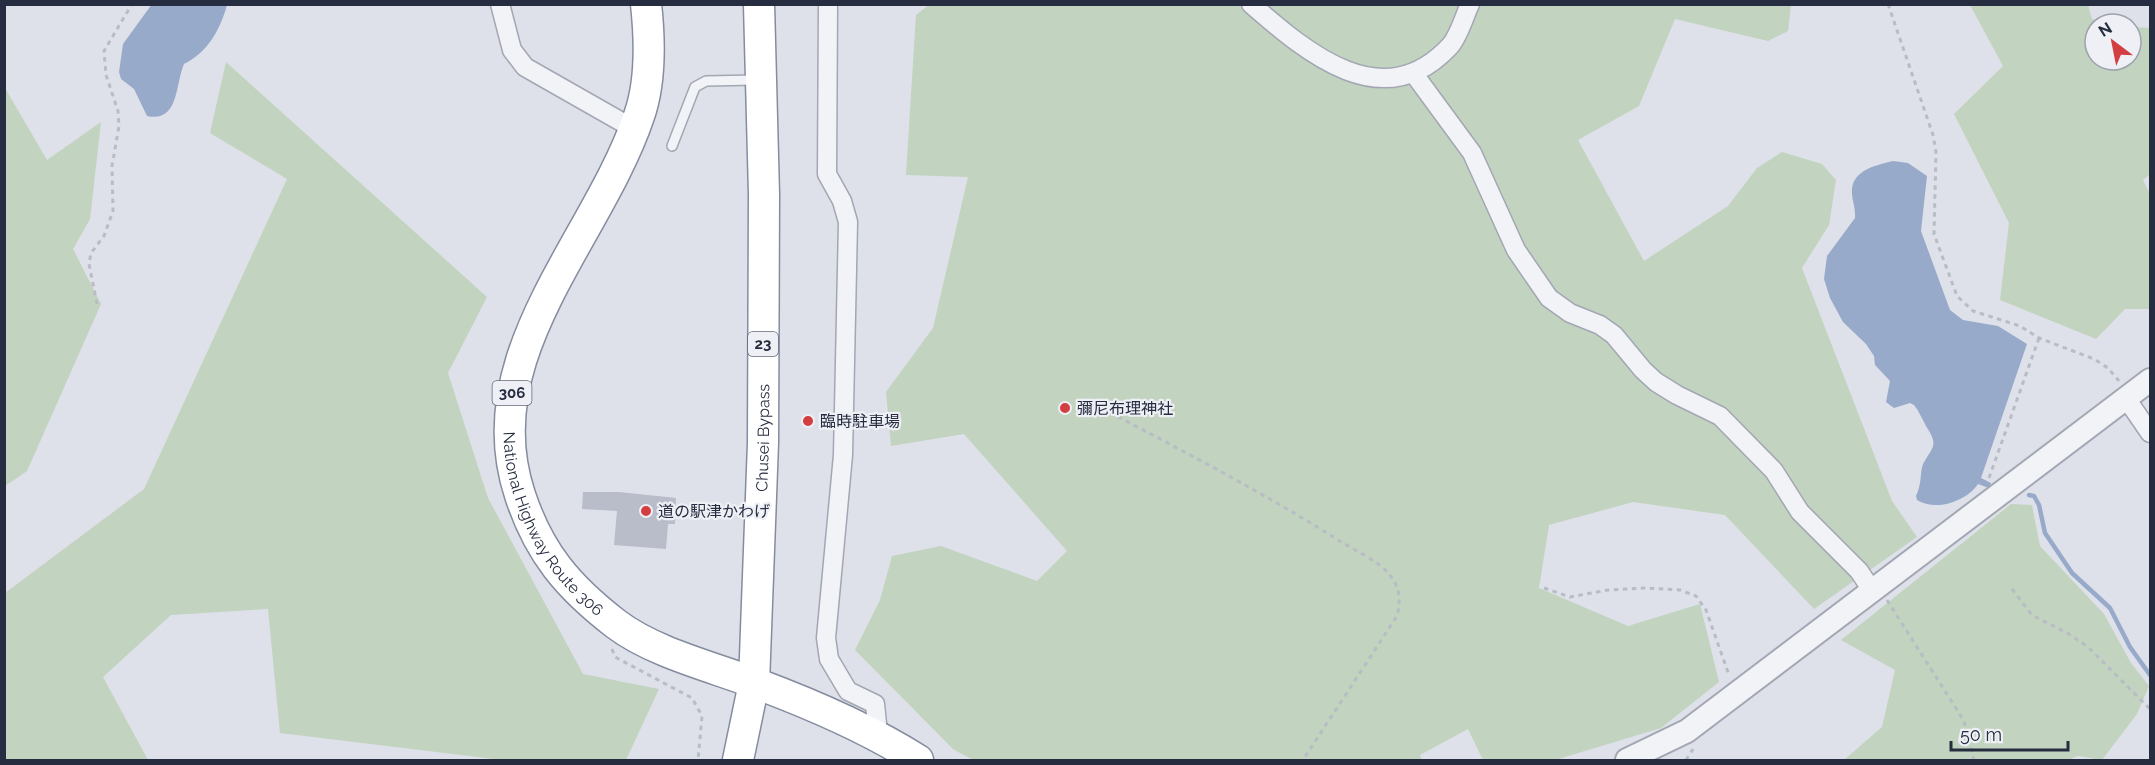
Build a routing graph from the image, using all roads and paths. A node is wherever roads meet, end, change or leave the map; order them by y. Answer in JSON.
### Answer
{"nodes":[{"id":1,"x":132,"y":4,"type":"edge"},
{"id":2,"x":500,"y":4,"type":"edge"},
{"id":3,"x":646,"y":4,"type":"edge"},
{"id":4,"x":759,"y":4,"type":"edge"},
{"id":5,"x":828,"y":4,"type":"edge"},
{"id":6,"x":1251,"y":4,"type":"edge"},
{"id":7,"x":1470,"y":4,"type":"edge"},
{"id":8,"x":1888,"y":4,"type":"edge"},
{"id":9,"x":1414,"y":74,"type":"junction"},
{"id":10,"x":761,"y":80,"type":"junction"},
{"id":11,"x":634,"y":129,"type":"junction"},
{"id":12,"x":672,"y":147,"type":"dead end"},
{"id":13,"x":97,"y":304,"type":"dead end"},
{"id":14,"x":2039,"y":338,"type":"junction"},
{"id":15,"x":2151,"y":380,"type":"edge"},
{"id":16,"x":2126,"y":398,"type":"junction"},
{"id":17,"x":1094,"y":404,"type":"dead end"},
{"id":18,"x":2151,"y":433,"type":"edge"},
{"id":19,"x":1988,"y":480,"type":"dead end"},
{"id":20,"x":1544,"y":588,"type":"dead end"},
{"id":21,"x":1876,"y":589,"type":"junction"},
{"id":22,"x":2012,"y":589,"type":"dead end"},
{"id":23,"x":619,"y":626,"type":"junction"},
{"id":24,"x":754,"y":683,"type":"junction"},
{"id":25,"x":1740,"y":692,"type":"junction"},
{"id":26,"x":2151,"y":708,"type":"edge"},
{"id":27,"x":878,"y":734,"type":"junction"},
{"id":28,"x":698,"y":760,"type":"edge"},
{"id":29,"x":738,"y":760,"type":"edge"},
{"id":30,"x":918,"y":760,"type":"edge"},
{"id":31,"x":1304,"y":760,"type":"edge"},
{"id":32,"x":1627,"y":760,"type":"edge"},
{"id":33,"x":1974,"y":760,"type":"edge"}],
"edges":[{"from":1,"to":13,"type":"path"},
{"from":2,"to":11,"type":"street"},
{"from":3,"to":11,"type":"highway","name":"National Highway Route 306","number":"306"},
{"from":4,"to":10,"type":"highway","name":"Chusei Bypass","number":"23"},
{"from":5,"to":27,"type":"street"},
{"from":6,"to":9,"type":"street"},
{"from":7,"to":9,"type":"street"},
{"from":8,"to":14,"type":"path"},
{"from":9,"to":21,"type":"street"},
{"from":10,"to":12,"type":"lane"},
{"from":10,"to":24,"type":"highway","name":"Chusei Bypass","number":"23"},
{"from":11,"to":23,"type":"highway","name":"National Highway Route 306","number":"306"},
{"from":14,"to":16,"type":"path"},
{"from":14,"to":19,"type":"path"},
{"from":15,"to":16,"type":"street"},
{"from":16,"to":18,"type":"street"},
{"from":16,"to":21,"type":"street"},
{"from":17,"to":31,"type":"path"},
{"from":20,"to":25,"type":"path"},
{"from":21,"to":25,"type":"street"},
{"from":21,"to":33,"type":"path"},
{"from":22,"to":26,"type":"path"},
{"from":23,"to":24,"type":"highway","name":"National Highway Route 306","number":"306"},
{"from":23,"to":28,"type":"path"},
{"from":24,"to":27,"type":"highway","name":"National Highway Route 306","number":"306"},
{"from":24,"to":29,"type":"highway","name":"Chusei Bypass","number":"23"},
{"from":25,"to":32,"type":"street"},
{"from":27,"to":30,"type":"highway","name":"National Highway Route 306","number":"306"}]}
